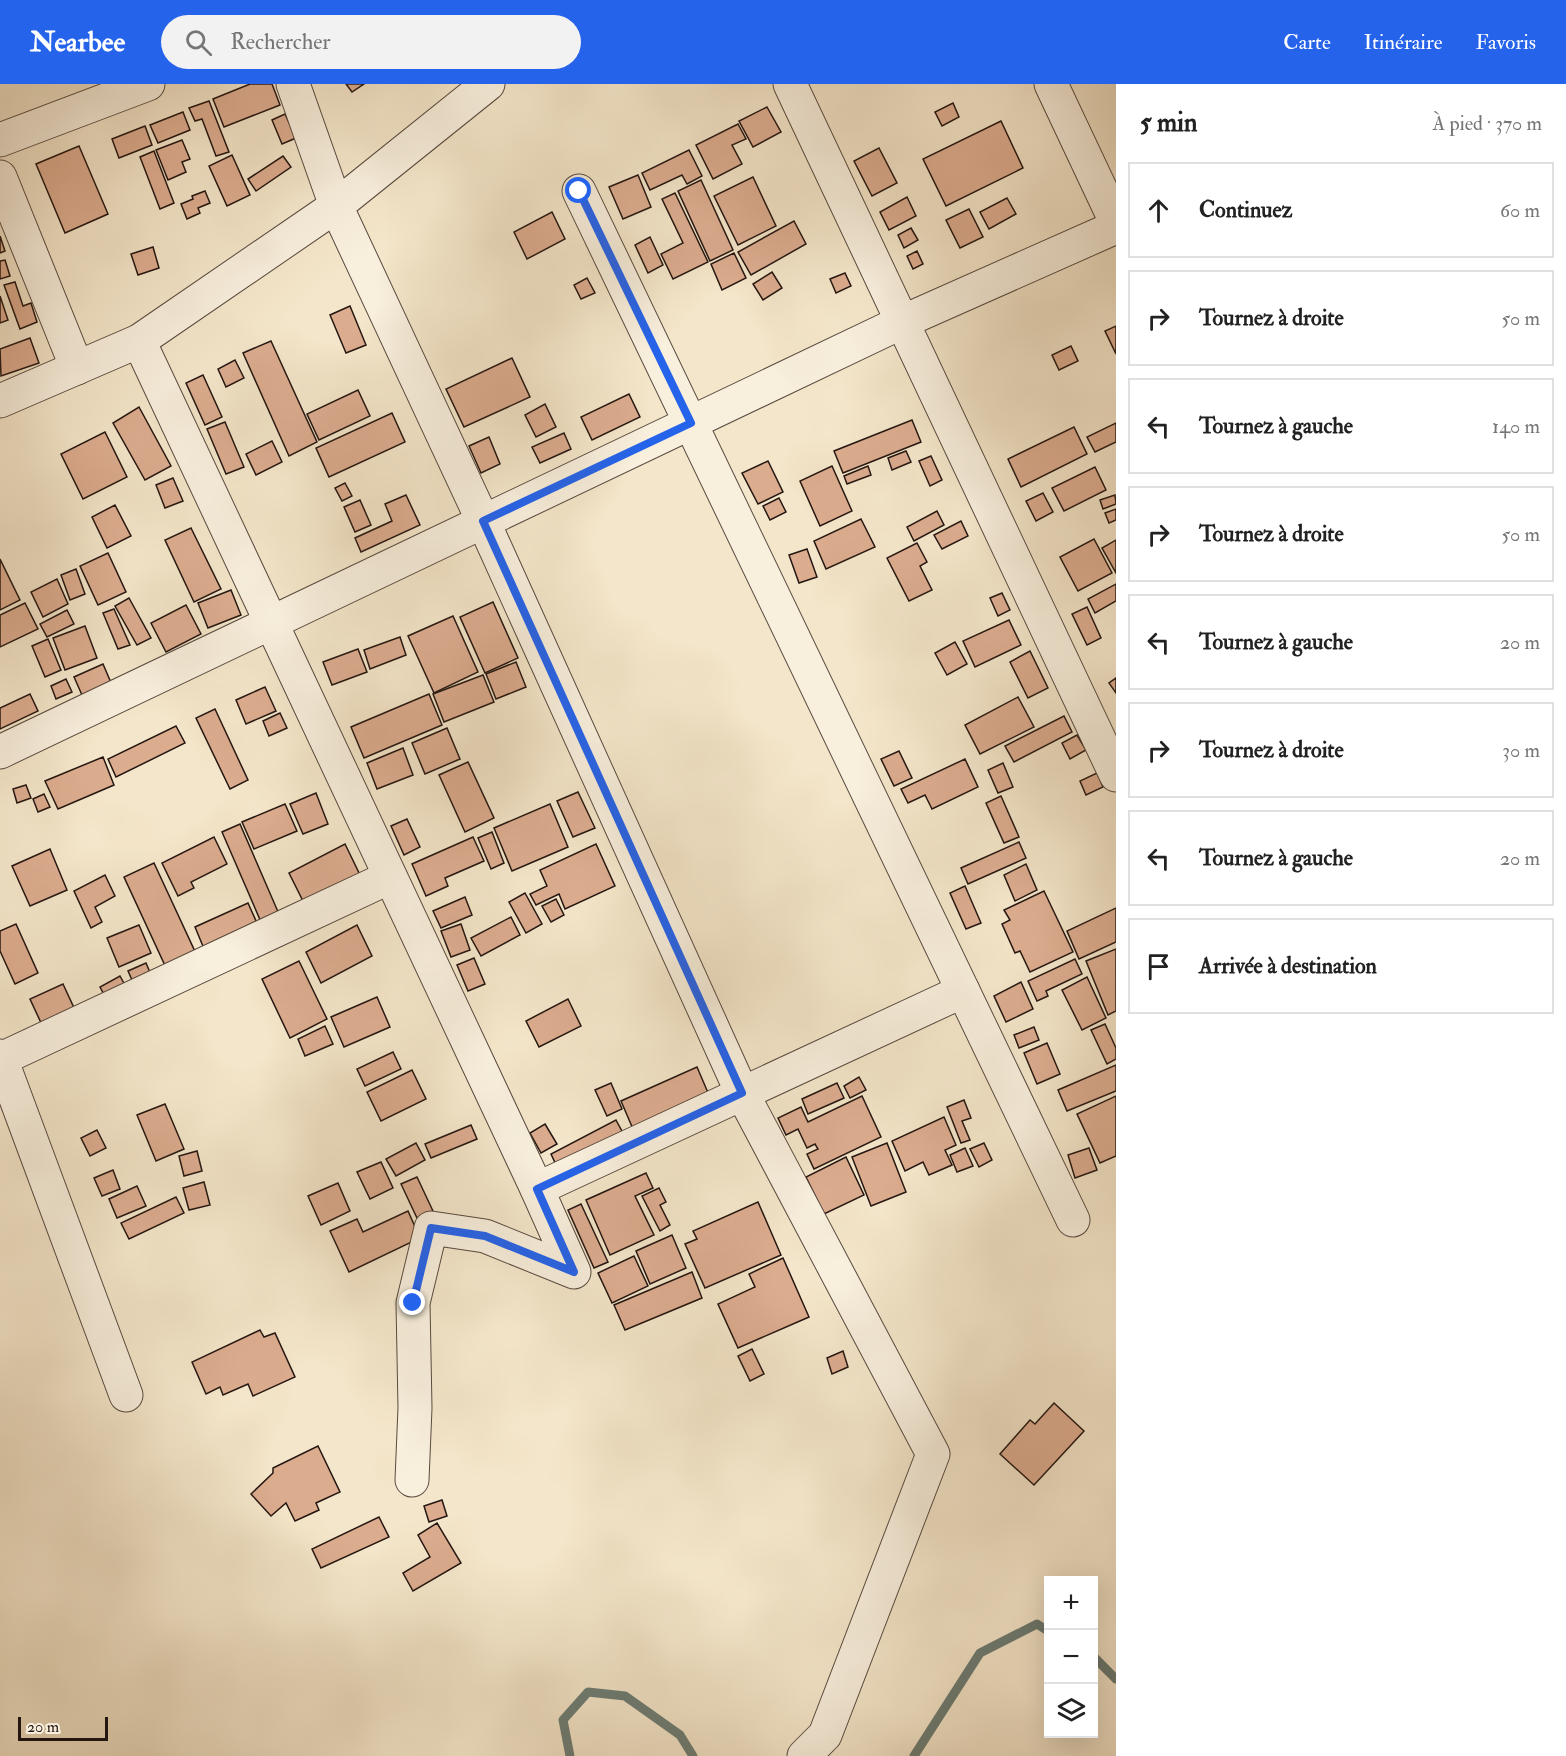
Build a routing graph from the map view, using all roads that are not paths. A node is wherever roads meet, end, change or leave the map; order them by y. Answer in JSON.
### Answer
{"nodes":[{"id":1,"x":148,"y":84,"type":"edge"},
{"id":2,"x":293,"y":84,"type":"edge"},
{"id":3,"x":488,"y":84,"type":"edge"},
{"id":4,"x":790,"y":84,"type":"edge"},
{"id":5,"x":1051,"y":84,"type":"edge"},
{"id":6,"x":0,"y":141,"type":"edge"},
{"id":7,"x":0,"y":177,"type":"edge"},
{"id":8,"x":579,"y":191,"type":"dead end"},
{"id":9,"x":336,"y":206,"type":"junction"},
{"id":10,"x":1116,"y":222,"type":"edge"},
{"id":11,"x":1116,"y":228,"type":"edge"},
{"id":12,"x":902,"y":322,"type":"junction"},
{"id":13,"x":139,"y":341,"type":"junction"},
{"id":14,"x":76,"y":368,"type":"junction"},
{"id":15,"x":0,"y":401,"type":"edge"},
{"id":16,"x":691,"y":423,"type":"junction"},
{"id":17,"x":483,"y":521,"type":"junction"},
{"id":18,"x":271,"y":622,"type":"junction"},
{"id":19,"x":0,"y":752,"type":"edge"},
{"id":20,"x":1116,"y":775,"type":"edge"},
{"id":21,"x":390,"y":877,"type":"junction"},
{"id":22,"x":963,"y":991,"type":"junction"},
{"id":23,"x":1,"y":1057,"type":"edge"},
{"id":24,"x":742,"y":1093,"type":"junction"},
{"id":25,"x":537,"y":1189,"type":"junction"},
{"id":26,"x":1073,"y":1220,"type":"dead end"},
{"id":27,"x":126,"y":1395,"type":"dead end"},
{"id":28,"x":412,"y":1480,"type":"dead end"},
{"id":29,"x":804,"y":1756,"type":"edge"}],
"edges":[{"from":1,"to":6,"type":"street"},
{"from":2,"to":9,"type":"street"},
{"from":3,"to":9,"type":"street"},
{"from":4,"to":12,"type":"street"},
{"from":5,"to":10,"type":"street"},
{"from":7,"to":14,"type":"street"},
{"from":8,"to":16,"type":"street"},
{"from":9,"to":13,"type":"street"},
{"from":9,"to":17,"type":"street"},
{"from":11,"to":12,"type":"street"},
{"from":12,"to":16,"type":"street"},
{"from":12,"to":20,"type":"street"},
{"from":13,"to":14,"type":"street"},
{"from":13,"to":18,"type":"street"},
{"from":14,"to":15,"type":"street"},
{"from":16,"to":17,"type":"street"},
{"from":16,"to":22,"type":"street"},
{"from":17,"to":18,"type":"street"},
{"from":17,"to":24,"type":"street"},
{"from":18,"to":19,"type":"street"},
{"from":18,"to":21,"type":"street"},
{"from":21,"to":23,"type":"street"},
{"from":21,"to":25,"type":"street"},
{"from":22,"to":24,"type":"street"},
{"from":22,"to":26,"type":"street"},
{"from":23,"to":27,"type":"street"},
{"from":24,"to":25,"type":"street"},
{"from":24,"to":29,"type":"street"},
{"from":25,"to":28,"type":"street"}]}
